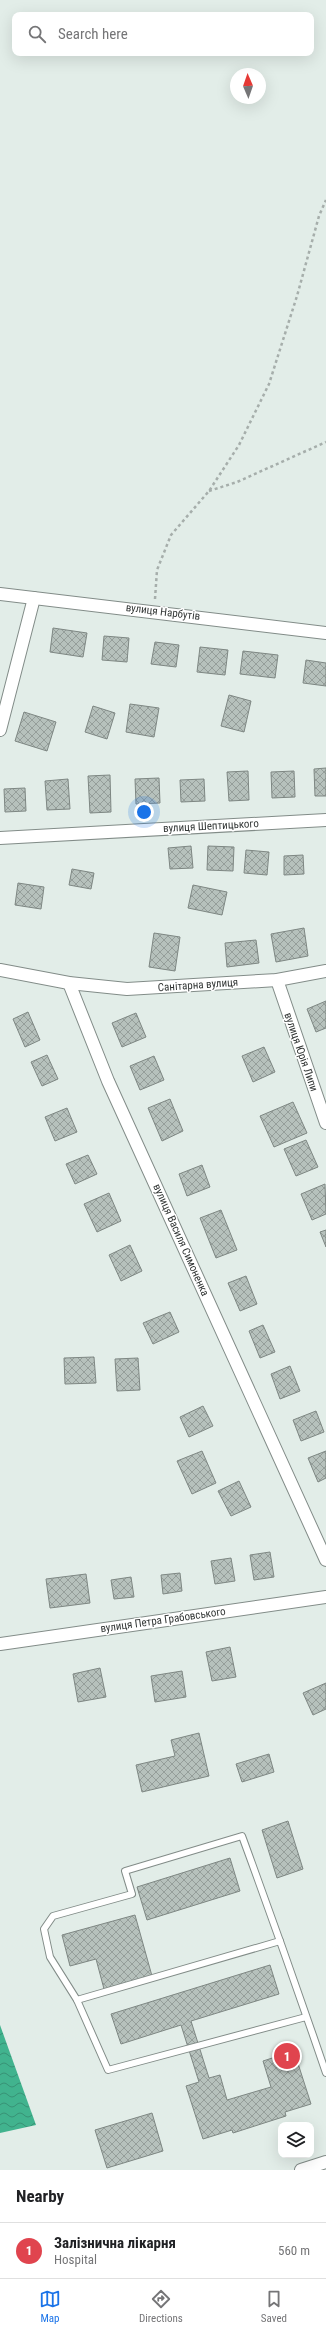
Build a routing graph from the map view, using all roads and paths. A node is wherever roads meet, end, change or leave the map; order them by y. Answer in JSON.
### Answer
{"nodes":[{"id":1,"x":326,"y":200,"type":"edge"},
{"id":2,"x":326,"y":442,"type":"edge"},
{"id":3,"x":208,"y":491,"type":"junction"},
{"id":4,"x":0,"y":594,"type":"edge"},
{"id":5,"x":34,"y":598,"type":"junction"},
{"id":6,"x":154,"y":611,"type":"junction"},
{"id":7,"x":326,"y":633,"type":"edge"},
{"id":8,"x":0,"y":730,"type":"edge"},
{"id":9,"x":326,"y":820,"type":"edge"},
{"id":10,"x":0,"y":838,"type":"edge"},
{"id":11,"x":0,"y":970,"type":"edge"},
{"id":12,"x":326,"y":971,"type":"edge"},
{"id":13,"x":277,"y":980,"type":"junction"},
{"id":14,"x":69,"y":982,"type":"junction"},
{"id":15,"x":326,"y":1123,"type":"edge"},
{"id":16,"x":326,"y":1560,"type":"edge"},
{"id":17,"x":326,"y":1597,"type":"edge"},
{"id":18,"x":0,"y":1644,"type":"edge"},
{"id":19,"x":280,"y":1941,"type":"junction"},
{"id":20,"x":78,"y":2000,"type":"junction"},
{"id":21,"x":306,"y":2017,"type":"junction"},
{"id":22,"x":326,"y":2073,"type":"edge"},
{"id":23,"x":326,"y":2162,"type":"edge"},
{"id":24,"x":300,"y":2170,"type":"edge"}],
"edges":[{"from":1,"to":3,"type":"path"},
{"from":2,"to":3,"type":"path"},
{"from":3,"to":6,"type":"path"},
{"from":4,"to":5,"type":"street","name":"вулиця Нарбутів"},
{"from":5,"to":6,"type":"street","name":"вулиця Нарбутів"},
{"from":5,"to":8,"type":"street"},
{"from":6,"to":7,"type":"street","name":"вулиця Нарбутів"},
{"from":9,"to":10,"type":"street","name":"вулиця Шептицького"},
{"from":11,"to":14,"type":"street"},
{"from":12,"to":13,"type":"street","name":"Санітарна вулиця"},
{"from":13,"to":14,"type":"street","name":"Санітарна вулиця"},
{"from":13,"to":15,"type":"street","name":"вулиця Юрія Липи"},
{"from":14,"to":16,"type":"street","name":"вулиця Василя Симоненка"},
{"from":17,"to":18,"type":"street","name":"вулиця Петра Грабовського"},
{"from":19,"to":20,"type":"lane"},
{"from":19,"to":20,"type":"lane"},
{"from":19,"to":21,"type":"lane"},
{"from":20,"to":21,"type":"lane"},
{"from":21,"to":22,"type":"lane"},
{"from":23,"to":24,"type":"street"}]}
